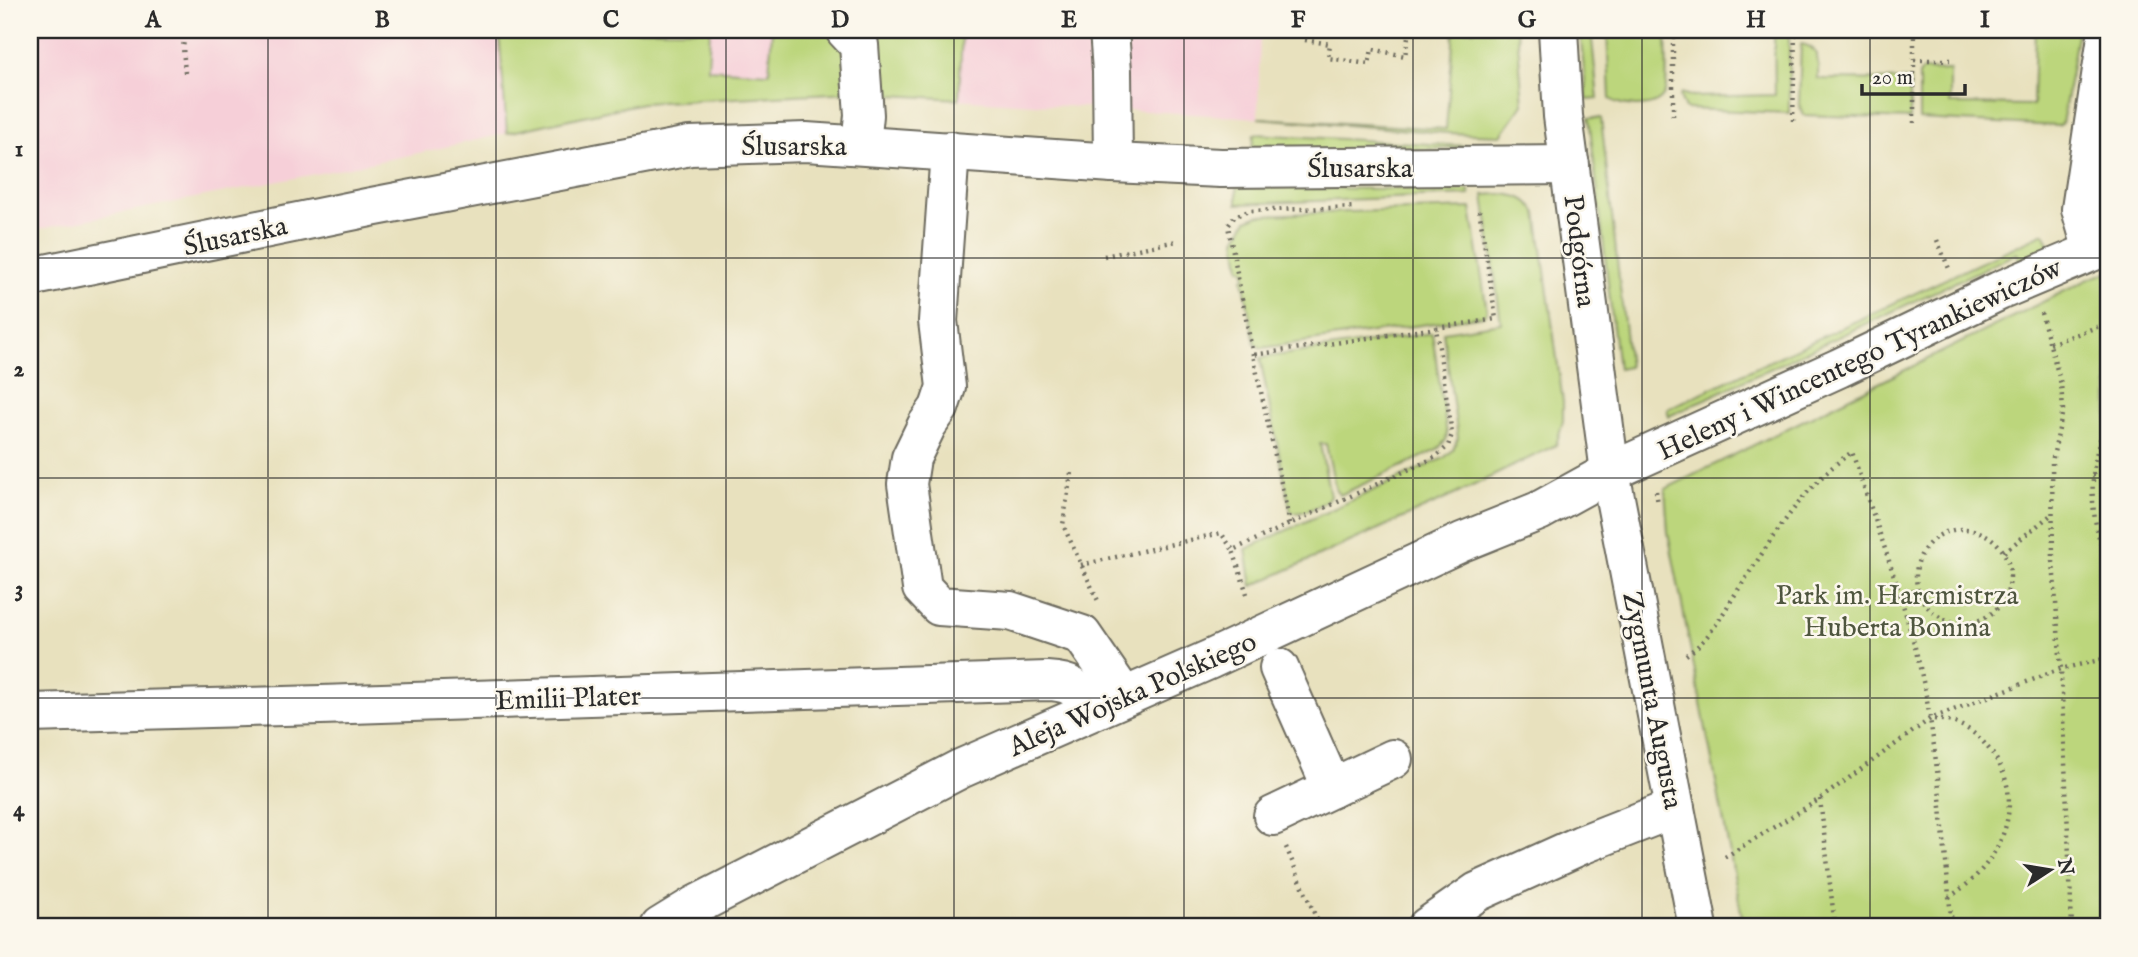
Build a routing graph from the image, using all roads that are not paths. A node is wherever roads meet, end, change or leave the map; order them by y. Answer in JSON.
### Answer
{"nodes":[{"id":1,"x":845,"y":30,"type":"edge"},
{"id":2,"x":1109,"y":30,"type":"edge"},
{"id":3,"x":1558,"y":30,"type":"edge"},
{"id":4,"x":2108,"y":30,"type":"edge"},
{"id":5,"x":2101,"y":133,"type":"edge"},
{"id":6,"x":861,"y":145,"type":"junction"},
{"id":7,"x":950,"y":151,"type":"junction"},
{"id":8,"x":1113,"y":163,"type":"junction"},
{"id":9,"x":1570,"y":165,"type":"junction"},
{"id":10,"x":2101,"y":248,"type":"edge"},
{"id":11,"x":30,"y":277,"type":"edge"},
{"id":12,"x":1610,"y":472,"type":"junction"},
{"id":13,"x":1279,"y":668,"type":"dead end"},
{"id":14,"x":1109,"y":703,"type":"junction"},
{"id":15,"x":30,"y":713,"type":"edge"},
{"id":16,"x":1392,"y":759,"type":"dead end"},
{"id":17,"x":1332,"y":788,"type":"junction"},
{"id":18,"x":1675,"y":808,"type":"junction"},
{"id":19,"x":1273,"y":816,"type":"road end"},
{"id":20,"x":660,"y":927,"type":"edge"},
{"id":21,"x":1427,"y":927,"type":"edge"},
{"id":22,"x":1698,"y":927,"type":"edge"}],
"edges":[{"from":1,"to":6,"type":"street"},
{"from":2,"to":8,"type":"street"},
{"from":3,"to":9,"type":"street","name":"Podgórna"},
{"from":4,"to":5,"type":"street"},
{"from":5,"to":10,"type":"street"},
{"from":6,"to":7,"type":"street","name":"Ślusarska"},
{"from":6,"to":11,"type":"street","name":"Ślusarska"},
{"from":7,"to":8,"type":"street","name":"Ślusarska"},
{"from":7,"to":14,"type":"street"},
{"from":8,"to":9,"type":"street","name":"Ślusarska"},
{"from":9,"to":12,"type":"street","name":"Podgórna"},
{"from":10,"to":12,"type":"street","name":"Heleny i Wincentego Tyrankiewiczów"},
{"from":12,"to":14,"type":"street","name":"Aleja Wojska Polskiego"},
{"from":12,"to":18,"type":"street","name":"Zygmunta Augusta"},
{"from":13,"to":17,"type":"street"},
{"from":14,"to":15,"type":"street","name":"Emilii Plater"},
{"from":14,"to":20,"type":"street","name":"Aleja Wojska Polskiego"},
{"from":16,"to":17,"type":"street"},
{"from":17,"to":19,"type":"street"},
{"from":18,"to":21,"type":"street"},
{"from":18,"to":22,"type":"street","name":"Zygmunta Augusta"}]}
